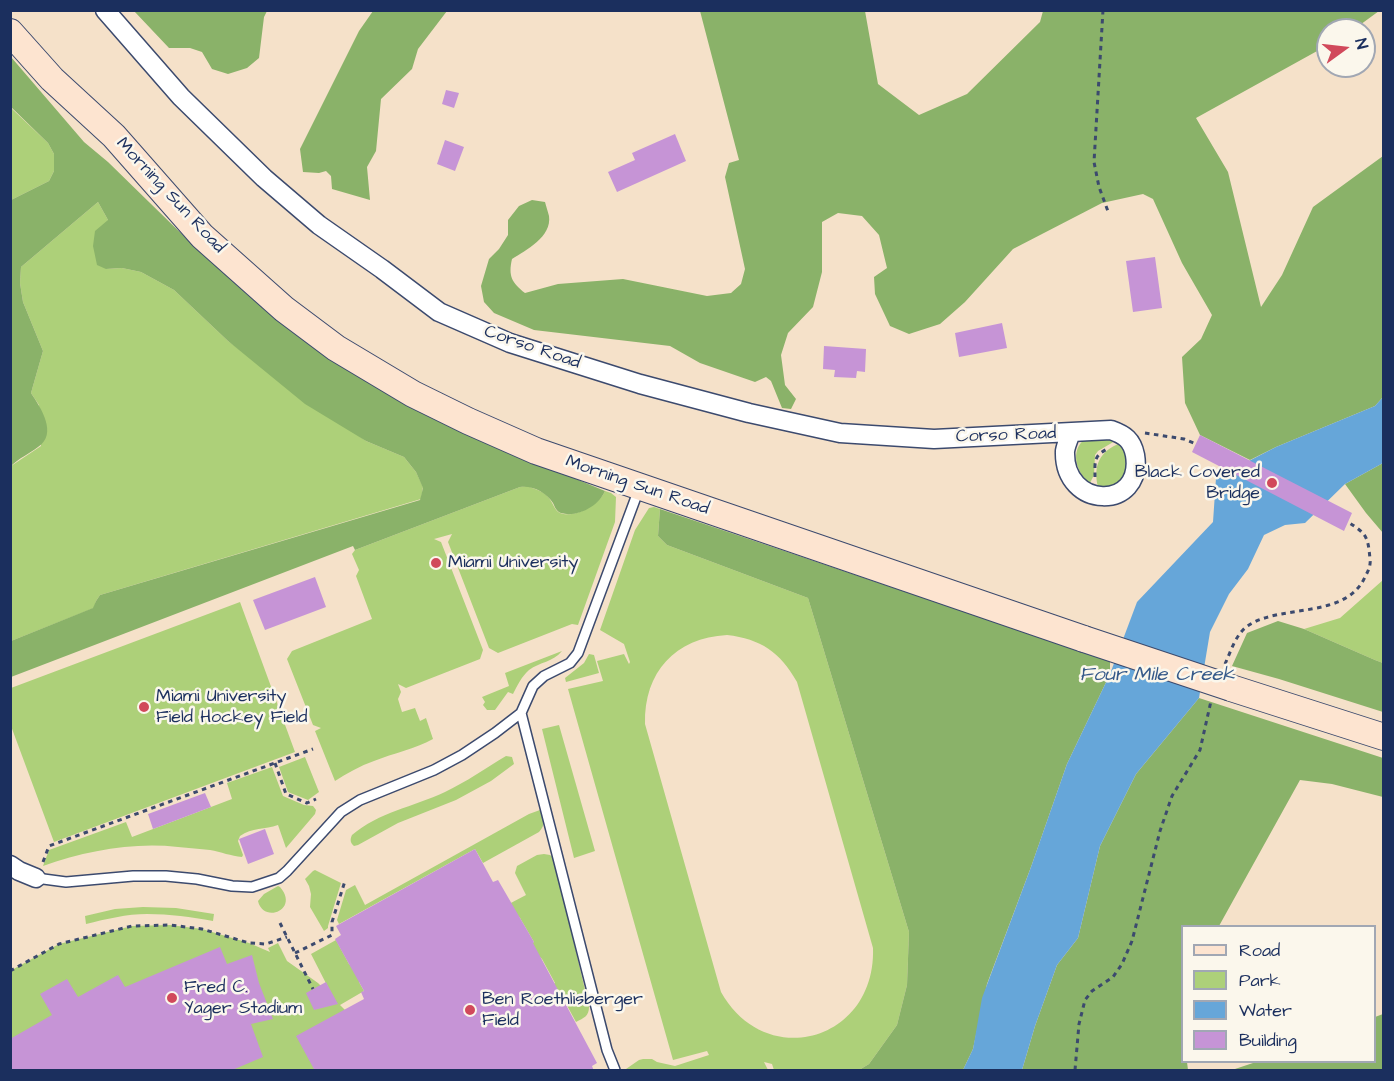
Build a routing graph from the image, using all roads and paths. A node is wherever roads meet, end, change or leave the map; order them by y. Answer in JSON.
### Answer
{"nodes":[{"id":1,"x":105,"y":10,"type":"edge"},
{"id":2,"x":1102,"y":10,"type":"edge"},
{"id":3,"x":10,"y":32,"type":"edge"},
{"id":4,"x":1109,"y":214,"type":"dead end"},
{"id":5,"x":1071,"y":433,"type":"junction"},
{"id":6,"x":1124,"y":434,"type":"junction"},
{"id":7,"x":1196,"y":444,"type":"dead end"},
{"id":8,"x":640,"y":487,"type":"junction"},
{"id":9,"x":1088,"y":494,"type":"junction"},
{"id":10,"x":1348,"y":522,"type":"dead end"},
{"id":11,"x":1222,"y":685,"type":"junction"},
{"id":12,"x":521,"y":713,"type":"junction"},
{"id":13,"x":1383,"y":737,"type":"edge"},
{"id":14,"x":313,"y":749,"type":"dead end"},
{"id":15,"x":275,"y":763,"type":"junction"},
{"id":16,"x":316,"y":799,"type":"dead end"},
{"id":17,"x":10,"y":865,"type":"edge"},
{"id":18,"x":36,"y":878,"type":"junction"},
{"id":19,"x":345,"y":881,"type":"dead end"},
{"id":20,"x":280,"y":923,"type":"dead end"},
{"id":21,"x":287,"y":937,"type":"junction"},
{"id":22,"x":295,"y":952,"type":"junction"},
{"id":23,"x":10,"y":971,"type":"edge"},
{"id":24,"x":313,"y":989,"type":"dead end"},
{"id":25,"x":615,"y":1071,"type":"edge"},
{"id":26,"x":1075,"y":1071,"type":"edge"}],
"edges":[{"from":1,"to":5,"type":"street","name":"Corso Road"},
{"from":2,"to":4,"type":"path"},
{"from":3,"to":8,"type":"main road","name":"Morning Sun Road"},
{"from":5,"to":6,"type":"street","name":"Corso Road"},
{"from":5,"to":9,"type":"street","name":"Corso Road"},
{"from":6,"to":7,"type":"path"},
{"from":6,"to":9,"type":"path"},
{"from":6,"to":9,"type":"street"},
{"from":8,"to":11,"type":"main road","name":"Morning Sun Road","bridge":true},
{"from":8,"to":12,"type":"lane"},
{"from":10,"to":11,"type":"path"},
{"from":11,"to":13,"type":"main road","name":"Morning Sun Road"},
{"from":11,"to":26,"type":"path"},
{"from":12,"to":18,"type":"lane"},
{"from":12,"to":25,"type":"lane"},
{"from":14,"to":15,"type":"path"},
{"from":15,"to":16,"type":"path"},
{"from":15,"to":18,"type":"path"},
{"from":17,"to":18,"type":"street"},
{"from":19,"to":22,"type":"path"},
{"from":20,"to":21,"type":"path"},
{"from":21,"to":22,"type":"path"},
{"from":21,"to":23,"type":"path"},
{"from":22,"to":24,"type":"path"}]}
